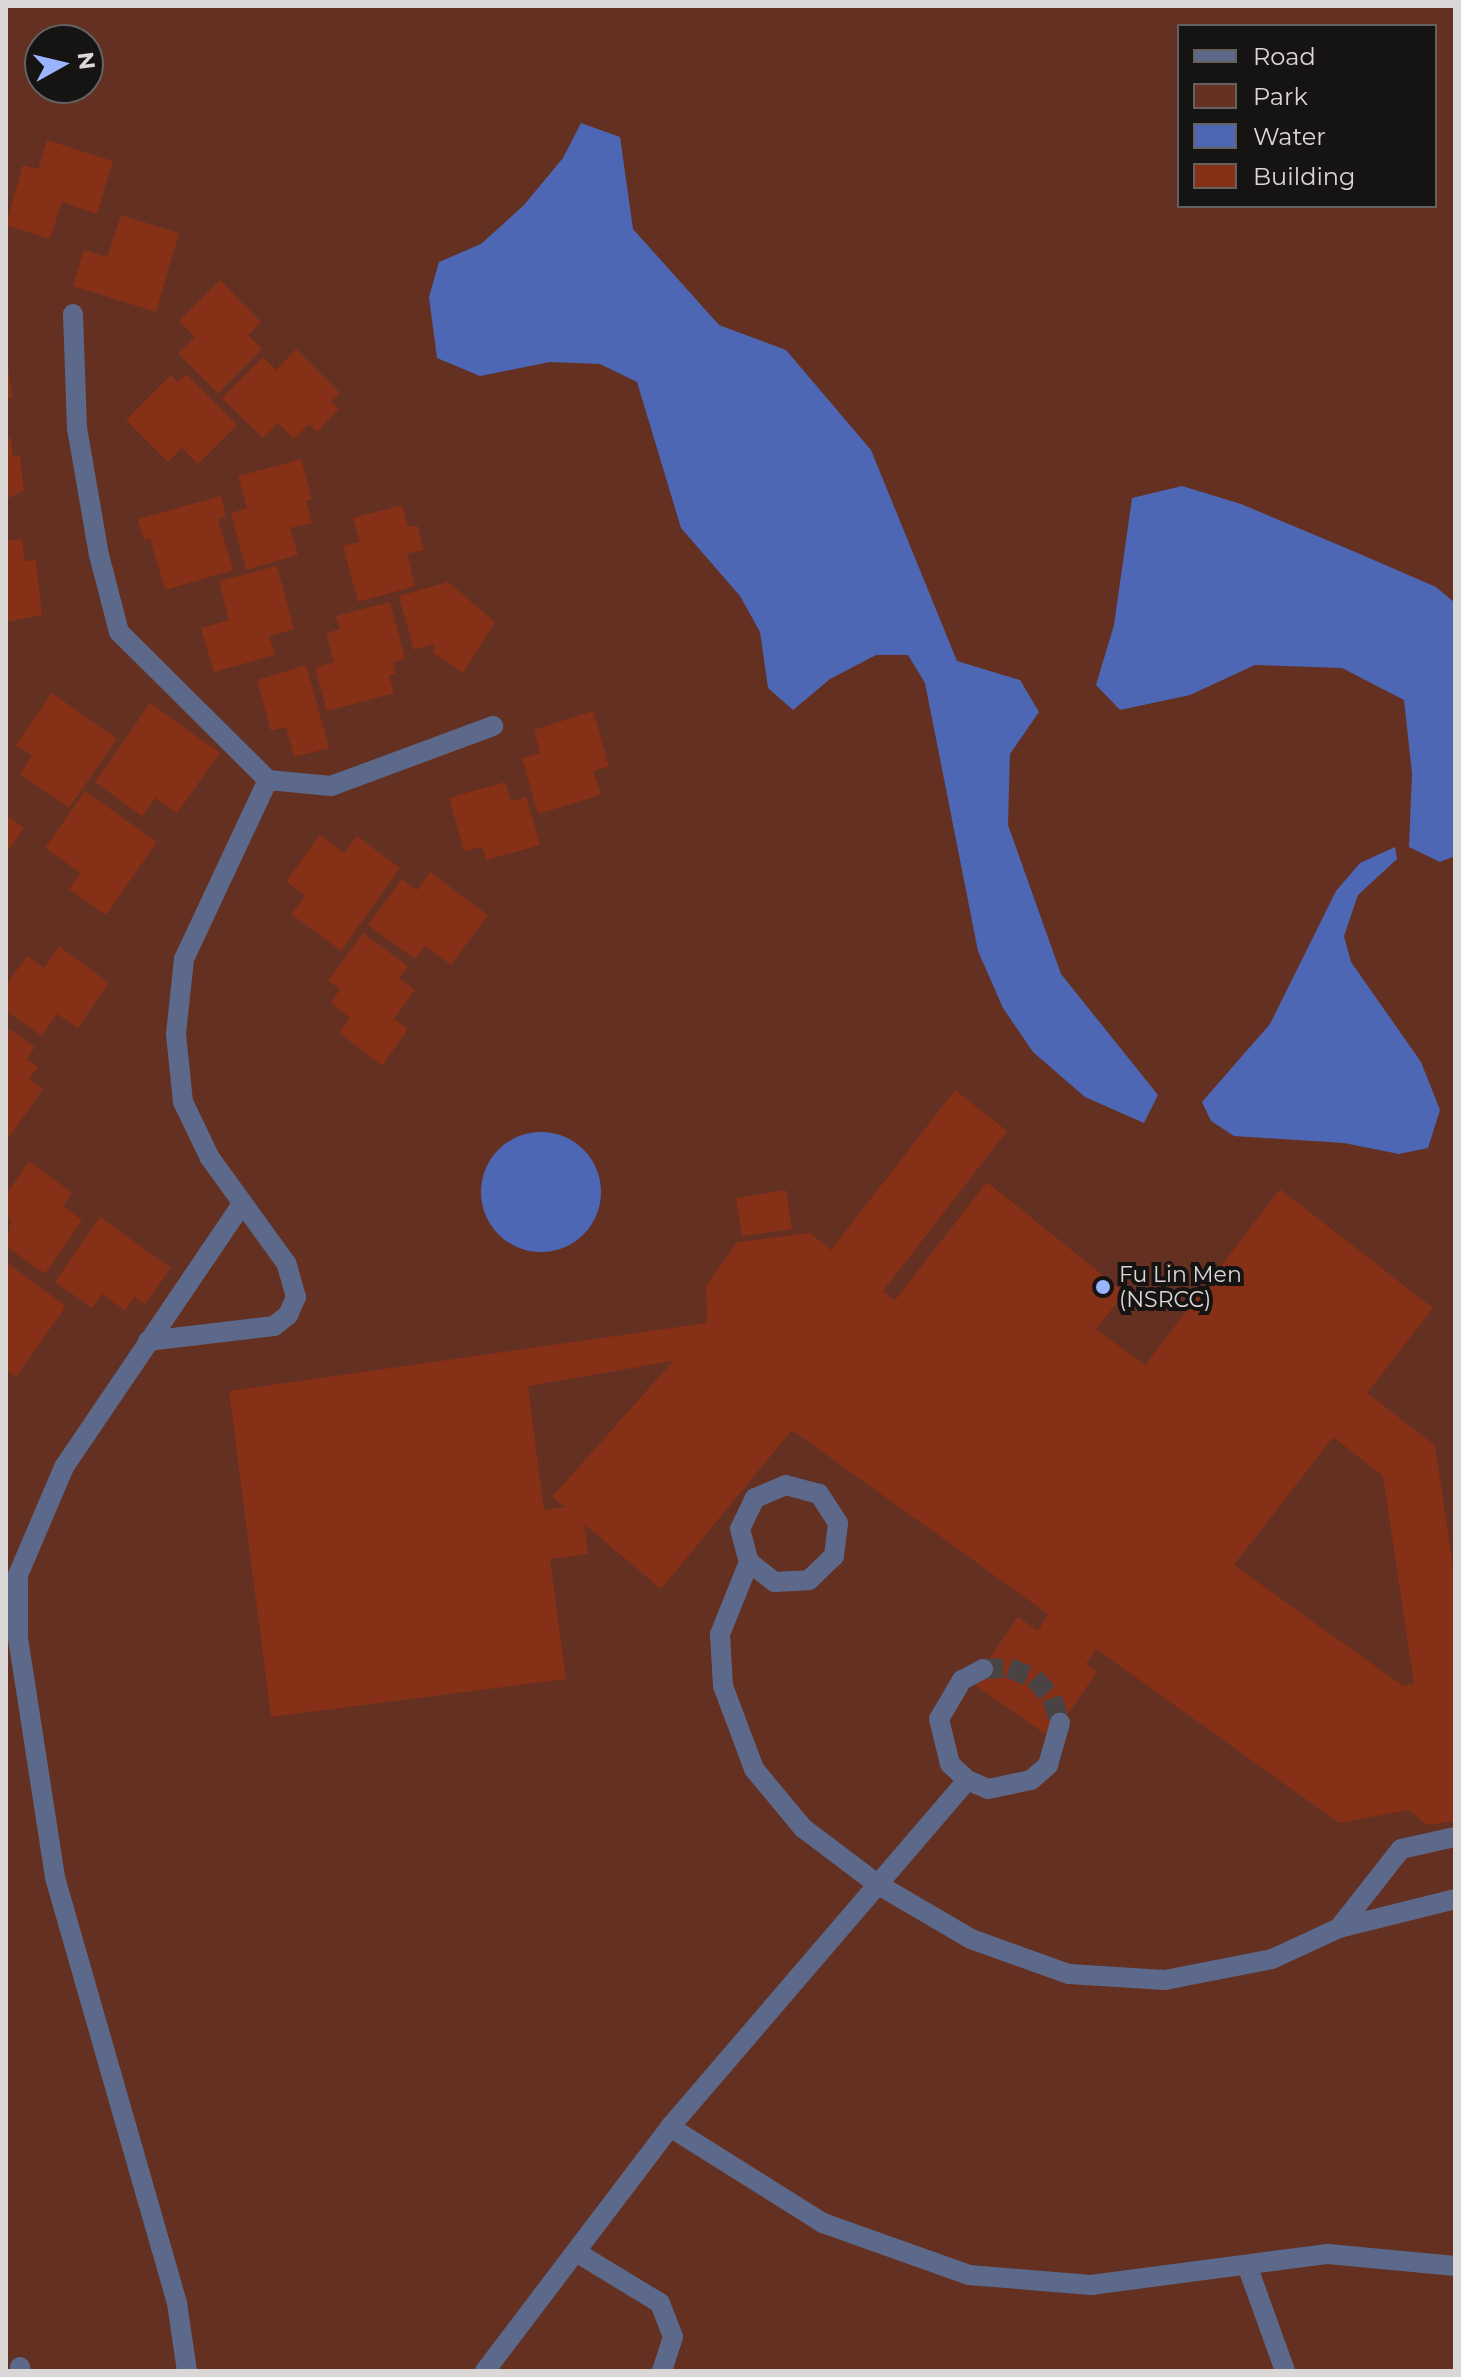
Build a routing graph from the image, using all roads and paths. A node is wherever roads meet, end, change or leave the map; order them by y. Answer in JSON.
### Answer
{"nodes":[{"id":1,"x":73,"y":314,"type":"dead end"},
{"id":2,"x":493,"y":726,"type":"dead end"},
{"id":3,"x":268,"y":780,"type":"junction"},
{"id":4,"x":242,"y":1204,"type":"junction"},
{"id":5,"x":148,"y":1341,"type":"junction"},
{"id":6,"x":749,"y":1562,"type":"junction"},
{"id":7,"x":983,"y":1669,"type":"dead end"},
{"id":8,"x":1060,"y":1723,"type":"tunnel mouth"},
{"id":9,"x":967,"y":1780,"type":"junction"},
{"id":10,"x":1455,"y":1837,"type":"edge"},
{"id":11,"x":877,"y":1884,"type":"junction"},
{"id":12,"x":1455,"y":1899,"type":"edge"},
{"id":13,"x":1339,"y":1928,"type":"junction"},
{"id":14,"x":670,"y":2127,"type":"junction"},
{"id":15,"x":576,"y":2252,"type":"junction"},
{"id":16,"x":1455,"y":2266,"type":"edge"},
{"id":17,"x":1248,"y":2268,"type":"junction"},
{"id":18,"x":187,"y":2371,"type":"edge"},
{"id":19,"x":485,"y":2371,"type":"edge"},
{"id":20,"x":662,"y":2371,"type":"edge"},
{"id":21,"x":1285,"y":2371,"type":"edge"}],
"edges":[{"from":1,"to":3,"type":"lane"},
{"from":2,"to":3,"type":"lane"},
{"from":3,"to":4,"type":"lane"},
{"from":4,"to":5,"type":"lane"},
{"from":4,"to":5,"type":"lane"},
{"from":5,"to":18,"type":"lane"},
{"from":6,"to":6,"type":"lane"},
{"from":6,"to":11,"type":"lane"},
{"from":7,"to":9,"type":"lane"},
{"from":8,"to":9,"type":"lane"},
{"from":9,"to":11,"type":"lane"},
{"from":10,"to":13,"type":"lane"},
{"from":11,"to":13,"type":"lane"},
{"from":11,"to":14,"type":"lane"},
{"from":12,"to":13,"type":"lane"},
{"from":14,"to":15,"type":"lane"},
{"from":14,"to":17,"type":"lane"},
{"from":15,"to":19,"type":"lane"},
{"from":15,"to":20,"type":"lane"},
{"from":16,"to":17,"type":"lane"},
{"from":17,"to":21,"type":"lane"}]}
